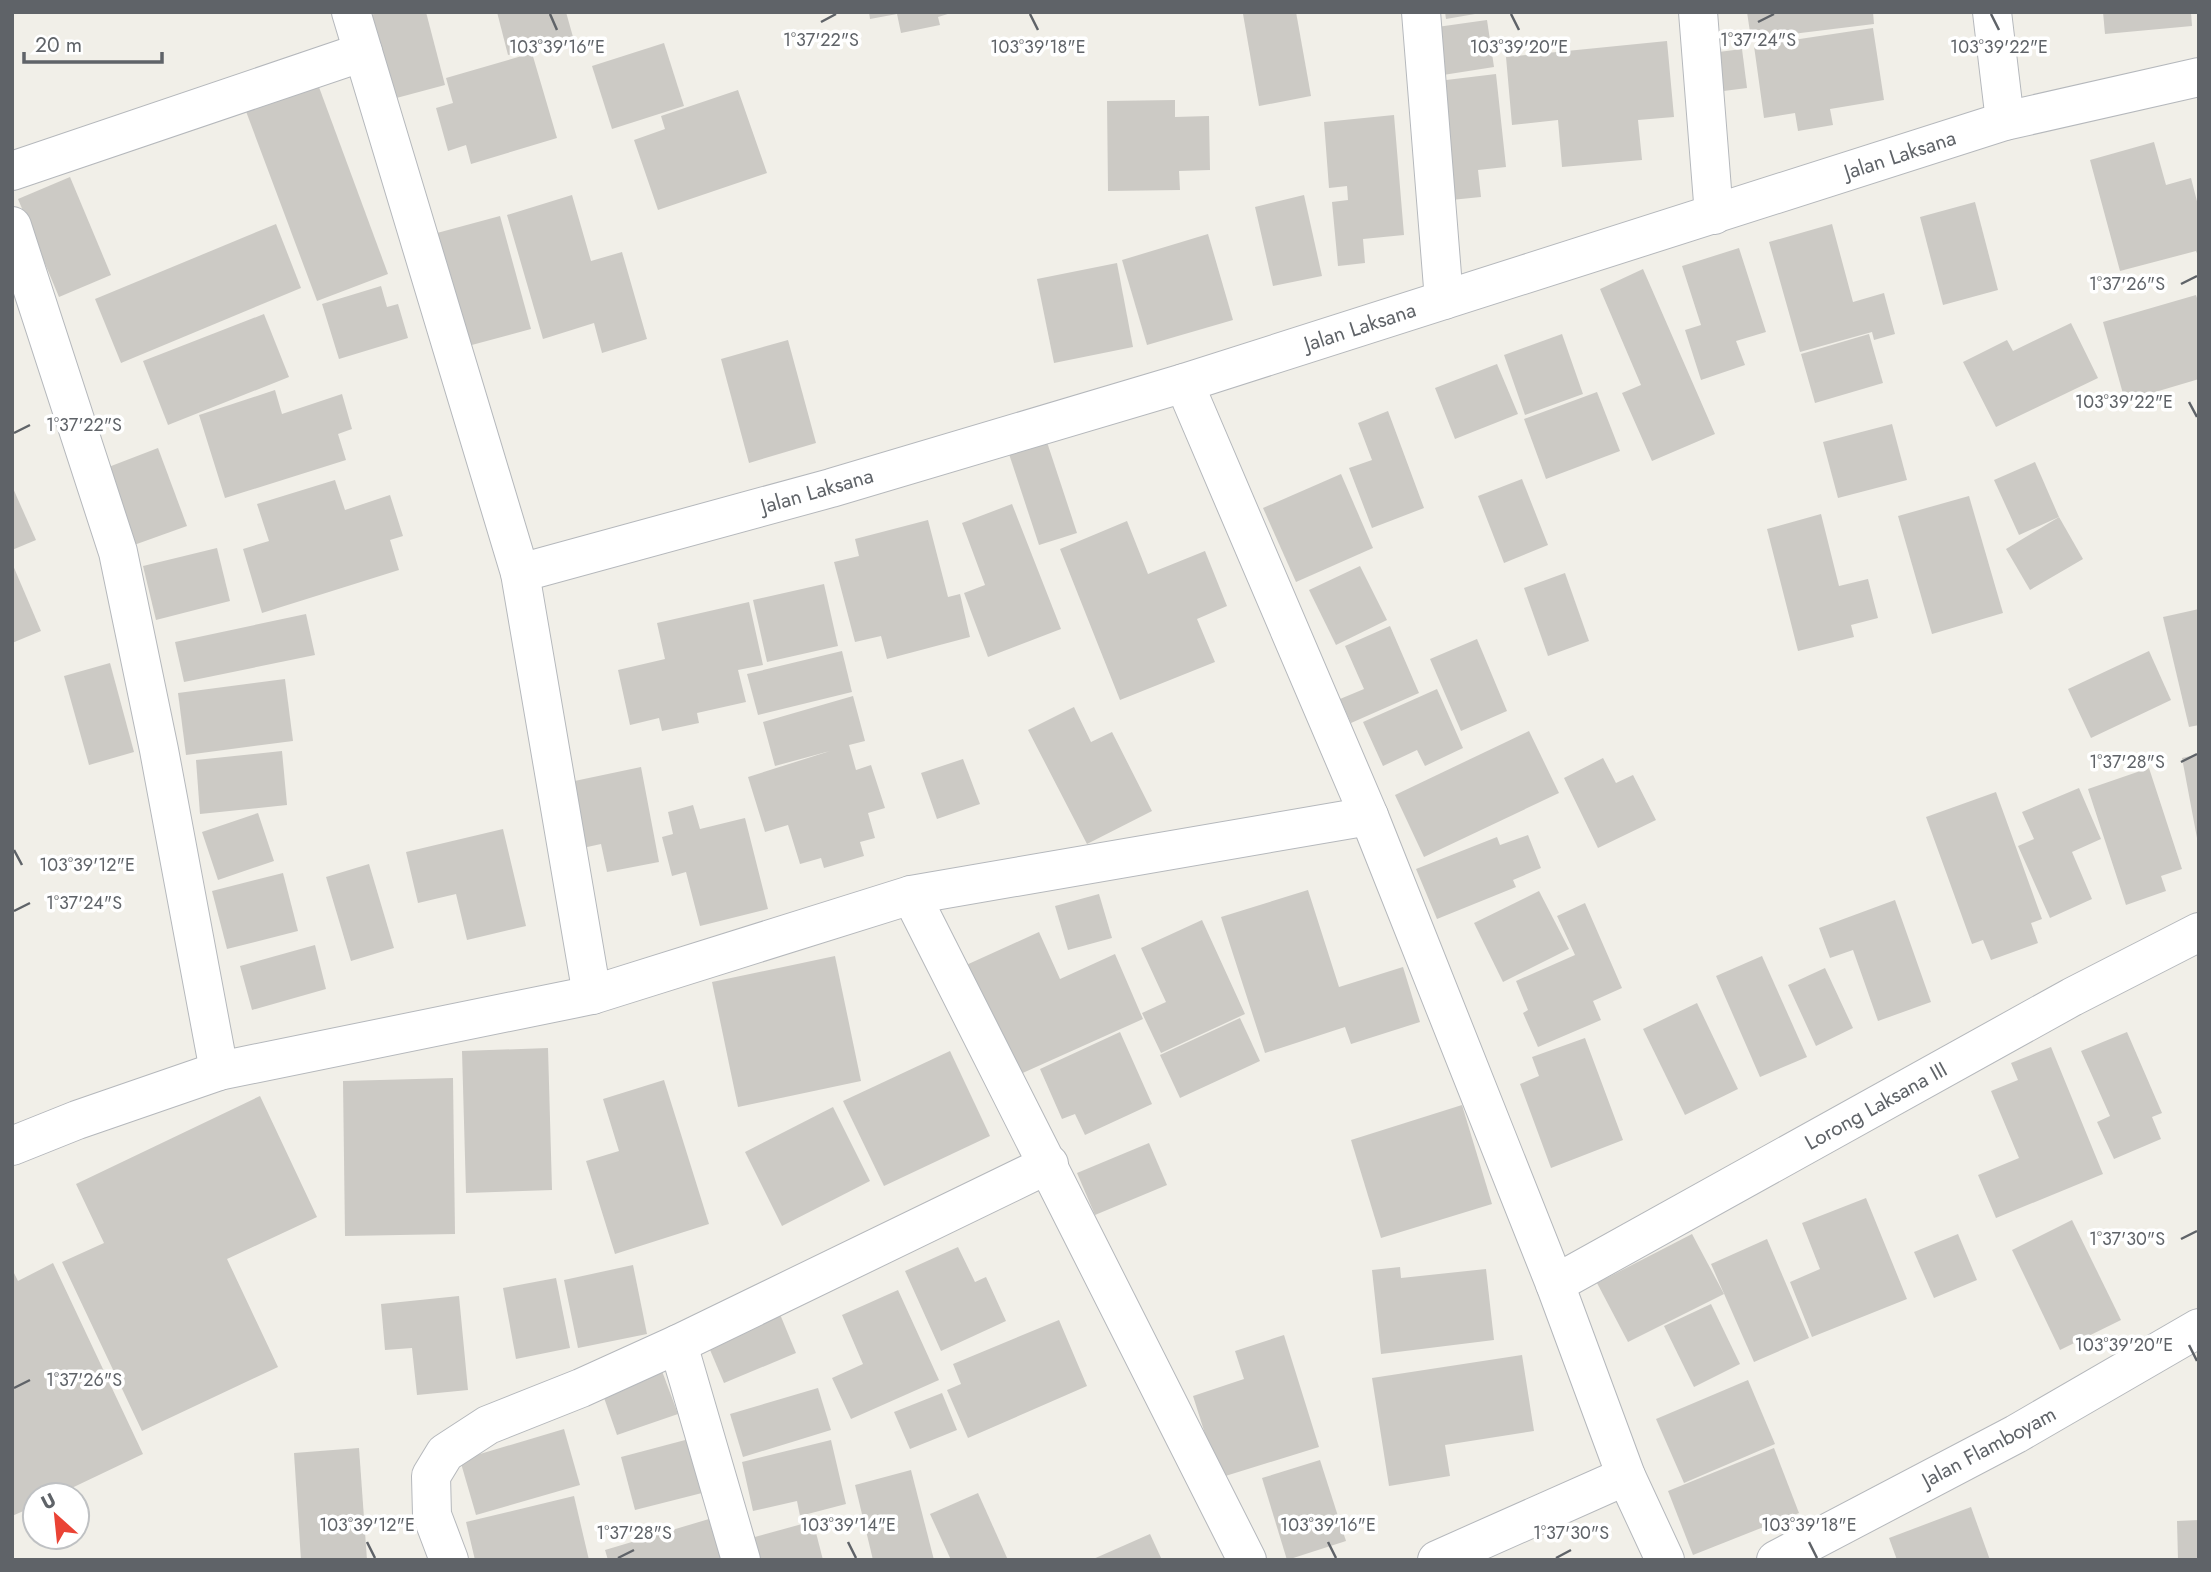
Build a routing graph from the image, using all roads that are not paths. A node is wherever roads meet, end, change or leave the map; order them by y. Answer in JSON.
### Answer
{"nodes":[{"id":1,"x":351,"y":12,"type":"edge"},
{"id":2,"x":1420,"y":12,"type":"edge"},
{"id":3,"x":1698,"y":12,"type":"edge"},
{"id":4,"x":1992,"y":12,"type":"edge"},
{"id":5,"x":363,"y":52,"type":"junction"},
{"id":6,"x":2199,"y":77,"type":"edge"},
{"id":7,"x":2005,"y":121,"type":"junction"},
{"id":8,"x":12,"y":171,"type":"edge"},
{"id":9,"x":1714,"y":215,"type":"junction"},
{"id":10,"x":12,"y":226,"type":"edge"},
{"id":11,"x":1444,"y":300,"type":"junction"},
{"id":12,"x":1184,"y":383,"type":"junction"},
{"id":13,"x":520,"y":573,"type":"junction"},
{"id":14,"x":1369,"y":816,"type":"junction"},
{"id":15,"x":912,"y":895,"type":"junction"},
{"id":16,"x":2199,"y":932,"type":"edge"},
{"id":17,"x":592,"y":995,"type":"junction"},
{"id":18,"x":219,"y":1071,"type":"junction"},
{"id":19,"x":12,"y":1146,"type":"edge"},
{"id":20,"x":1048,"y":1164,"type":"junction"},
{"id":21,"x":1555,"y":1284,"type":"junction"},
{"id":22,"x":2199,"y":1328,"type":"edge"},
{"id":23,"x":678,"y":1344,"type":"junction"},
{"id":24,"x":1626,"y":1476,"type":"junction"},
{"id":25,"x":449,"y":1560,"type":"edge"},
{"id":26,"x":741,"y":1560,"type":"edge"},
{"id":27,"x":1247,"y":1560,"type":"edge"},
{"id":28,"x":1437,"y":1560,"type":"edge"},
{"id":29,"x":1665,"y":1560,"type":"edge"},
{"id":30,"x":1776,"y":1560,"type":"edge"}],
"edges":[{"from":1,"to":5,"type":"street"},
{"from":2,"to":11,"type":"street"},
{"from":3,"to":9,"type":"street"},
{"from":4,"to":7,"type":"street"},
{"from":5,"to":8,"type":"street"},
{"from":5,"to":13,"type":"street"},
{"from":6,"to":7,"type":"street","name":"Jalan Laksana"},
{"from":7,"to":9,"type":"street","name":"Jalan Laksana"},
{"from":9,"to":11,"type":"street","name":"Jalan Laksana"},
{"from":10,"to":18,"type":"street"},
{"from":11,"to":12,"type":"street","name":"Jalan Laksana"},
{"from":12,"to":13,"type":"street","name":"Jalan Laksana"},
{"from":12,"to":14,"type":"street"},
{"from":13,"to":17,"type":"street"},
{"from":14,"to":15,"type":"street"},
{"from":14,"to":21,"type":"street"},
{"from":15,"to":17,"type":"street"},
{"from":15,"to":20,"type":"street"},
{"from":16,"to":21,"type":"street","name":"Lorong Laksana III"},
{"from":17,"to":18,"type":"street"},
{"from":18,"to":19,"type":"street"},
{"from":20,"to":23,"type":"street"},
{"from":20,"to":27,"type":"street"},
{"from":21,"to":24,"type":"street"},
{"from":22,"to":30,"type":"street","name":"Jalan Flamboyam"},
{"from":23,"to":25,"type":"street"},
{"from":23,"to":26,"type":"street"},
{"from":24,"to":28,"type":"street"},
{"from":24,"to":29,"type":"street"}]}
